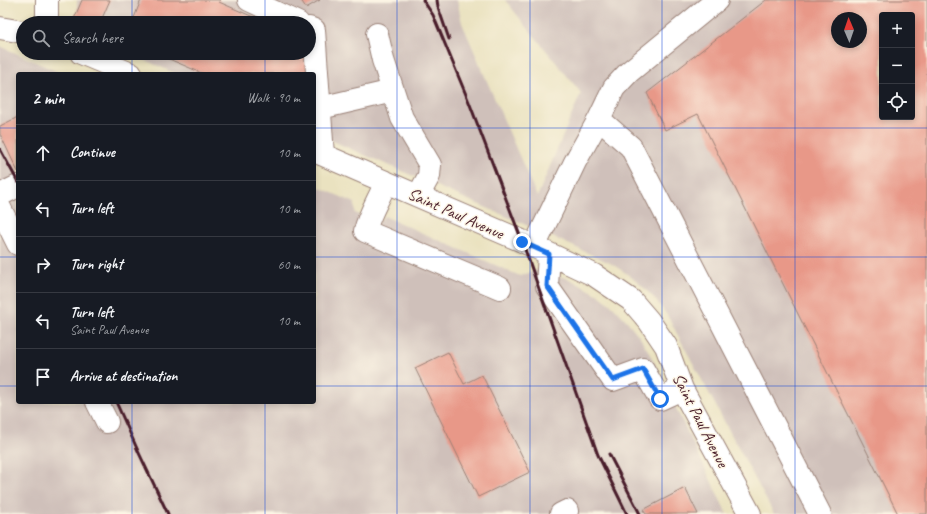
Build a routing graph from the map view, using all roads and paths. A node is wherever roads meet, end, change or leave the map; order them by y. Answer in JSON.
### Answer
{"nodes":[{"id":1,"x":47,"y":0,"type":"edge"},
{"id":2,"x":249,"y":0,"type":"edge"},
{"id":3,"x":717,"y":0,"type":"edge"},
{"id":4,"x":48,"y":16,"type":"edge"},
{"id":5,"x":283,"y":16,"type":"edge"},
{"id":6,"x":0,"y":28,"type":"edge"},
{"id":7,"x":16,"y":31,"type":"edge"},
{"id":8,"x":377,"y":34,"type":"dead end"},
{"id":9,"x":316,"y":56,"type":"edge"},
{"id":10,"x":98,"y":60,"type":"edge"},
{"id":11,"x":126,"y":72,"type":"edge"},
{"id":12,"x":393,"y":91,"type":"junction"},
{"id":13,"x":320,"y":108,"type":"junction"},
{"id":14,"x":599,"y":119,"type":"junction"},
{"id":15,"x":318,"y":153,"type":"edge"},
{"id":16,"x":386,"y":182,"type":"junction"},
{"id":17,"x":16,"y":187,"type":"edge"},
{"id":18,"x":0,"y":195,"type":"edge"},
{"id":19,"x":418,"y":196,"type":"junction"},
{"id":20,"x":0,"y":208,"type":"edge"},
{"id":21,"x":16,"y":240,"type":"edge"},
{"id":22,"x":542,"y":251,"type":"junction"},
{"id":23,"x":500,"y":288,"type":"dead end"},
{"id":24,"x":682,"y":388,"type":"junction"},
{"id":25,"x":98,"y":404,"type":"edge"},
{"id":26,"x":107,"y":422,"type":"dead end"},
{"id":27,"x":750,"y":514,"type":"edge"},
{"id":28,"x":820,"y":514,"type":"edge"}],
"edges":[{"from":1,"to":4,"type":"street"},
{"from":2,"to":5,"type":"street"},
{"from":3,"to":14,"type":"street"},
{"from":6,"to":7,"type":"street"},
{"from":8,"to":12,"type":"street"},
{"from":9,"to":13,"type":"street"},
{"from":10,"to":11,"type":"street"},
{"from":12,"to":13,"type":"street"},
{"from":12,"to":19,"type":"street"},
{"from":13,"to":15,"type":"street"},
{"from":14,"to":22,"type":"street"},
{"from":14,"to":28,"type":"street"},
{"from":15,"to":16,"type":"street","name":"Saint Paul Avenue"},
{"from":16,"to":19,"type":"street","name":"Saint Paul Avenue"},
{"from":16,"to":23,"type":"street"},
{"from":17,"to":18,"type":"street"},
{"from":19,"to":22,"type":"street","name":"Saint Paul Avenue"},
{"from":20,"to":21,"type":"street"},
{"from":22,"to":24,"type":"street","name":"Saint Paul Avenue"},
{"from":22,"to":24,"type":"street"},
{"from":24,"to":27,"type":"street","name":"Saint Paul Avenue"},
{"from":25,"to":26,"type":"street"}]}
